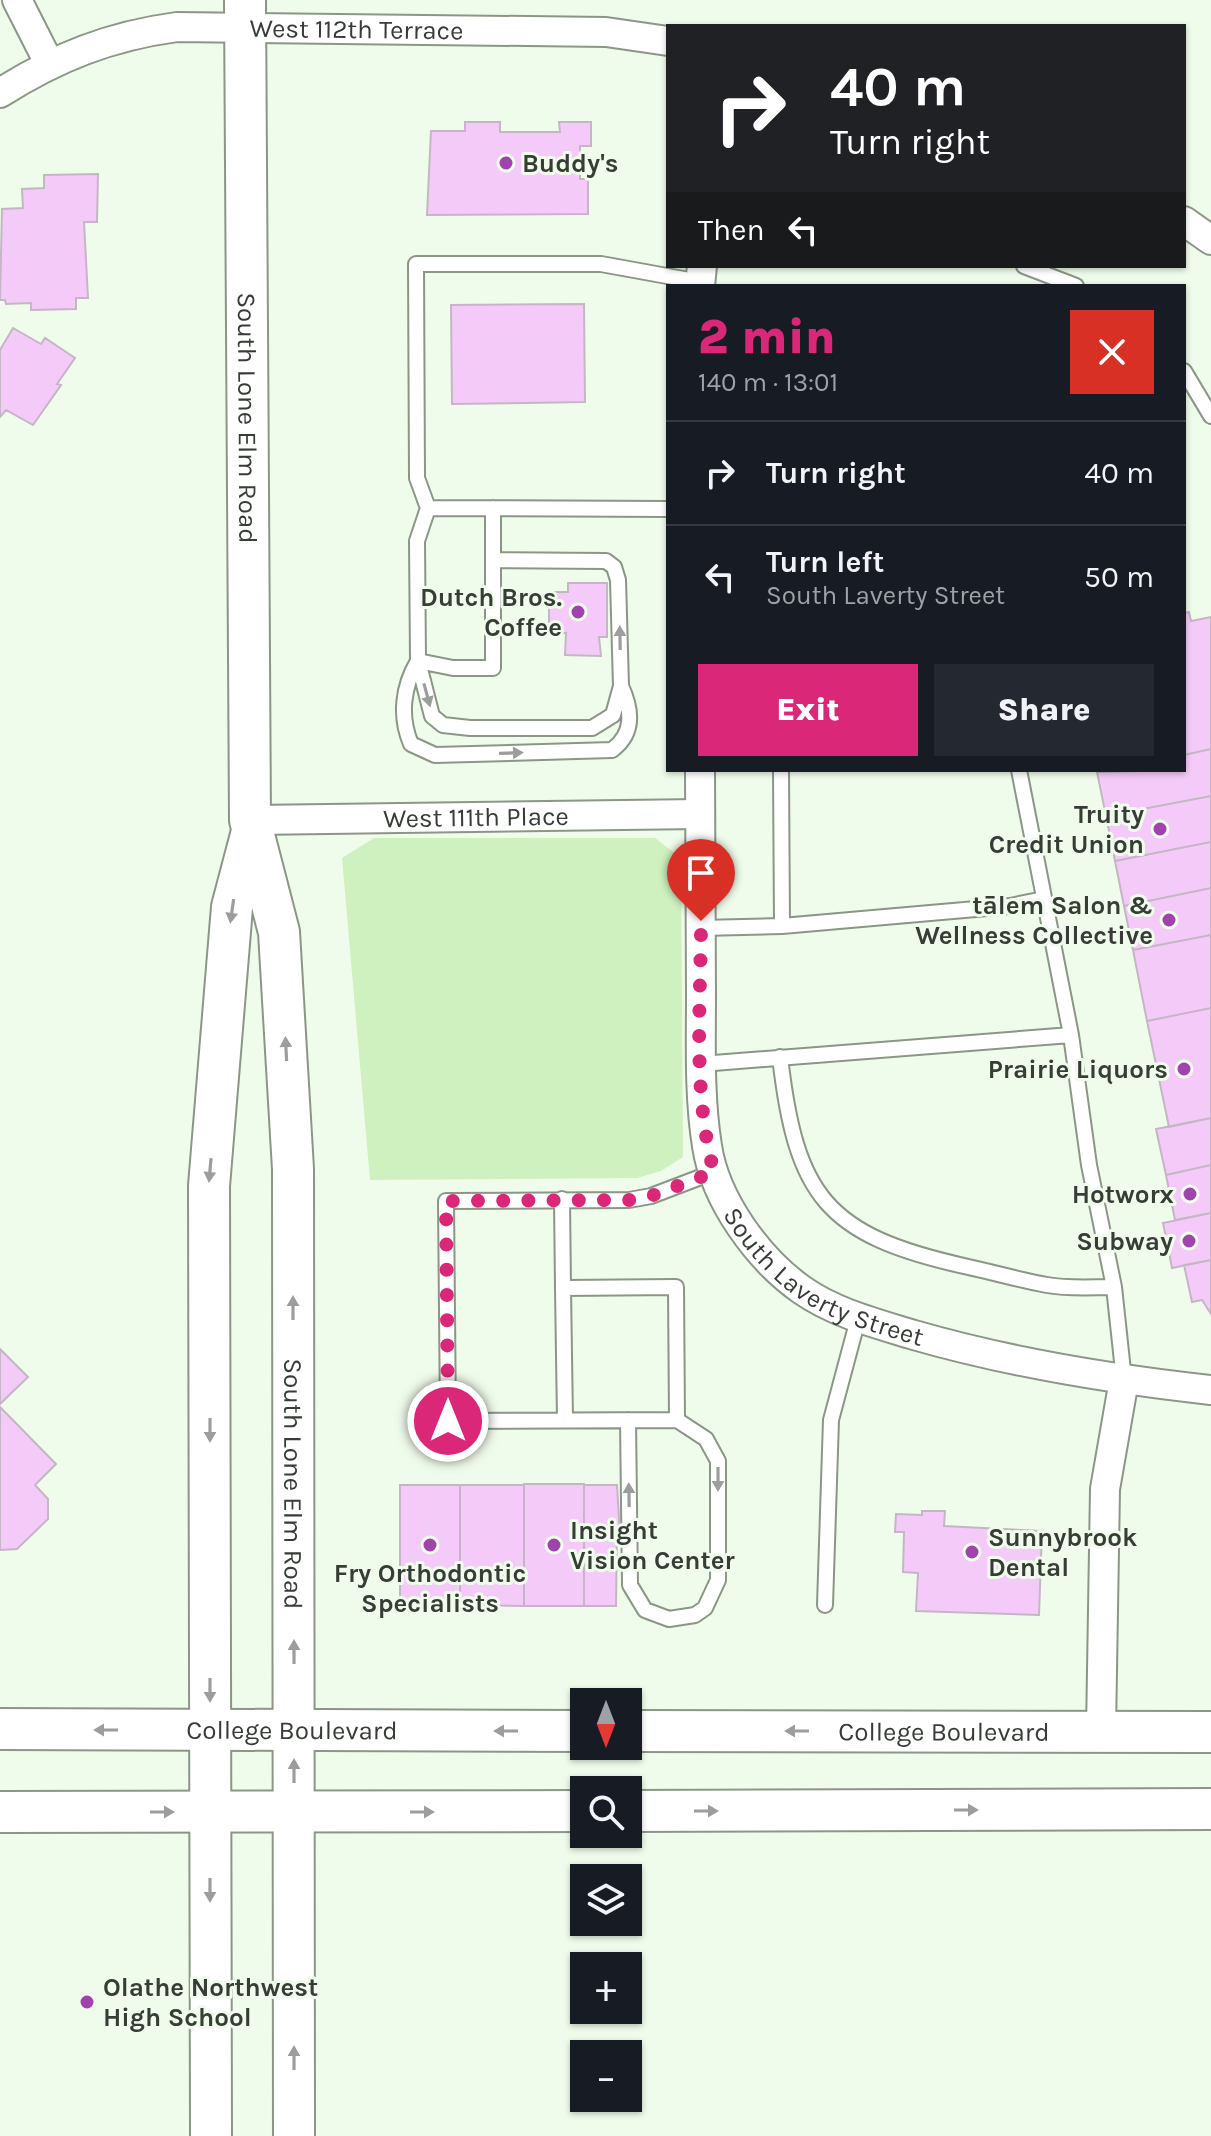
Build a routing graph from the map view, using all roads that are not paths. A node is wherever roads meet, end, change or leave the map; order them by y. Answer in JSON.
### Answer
{"nodes":[{"id":1,"x":17,"y":0,"type":"edge"},
{"id":2,"x":245,"y":13,"type":"edge"},
{"id":3,"x":666,"y":41,"type":"edge"},
{"id":4,"x":49,"y":63,"type":"junction"},
{"id":5,"x":0,"y":93,"type":"edge"},
{"id":6,"x":1186,"y":222,"type":"edge"},
{"id":7,"x":1211,"y":240,"type":"edge"},
{"id":8,"x":1029,"y":268,"type":"edge"},
{"id":9,"x":701,"y":278,"type":"edge"},
{"id":10,"x":1071,"y":284,"type":"edge"},
{"id":11,"x":1186,"y":374,"type":"edge"},
{"id":12,"x":1211,"y":416,"type":"edge"},
{"id":13,"x":428,"y":508,"type":"junction"},
{"id":14,"x":493,"y":508,"type":"junction"},
{"id":15,"x":666,"y":509,"type":"edge"},
{"id":16,"x":493,"y":560,"type":"junction"},
{"id":17,"x":418,"y":661,"type":"junction"},
{"id":18,"x":621,"y":686,"type":"junction"},
{"id":19,"x":700,"y":772,"type":"edge"},
{"id":20,"x":781,"y":772,"type":"edge"},
{"id":21,"x":1019,"y":772,"type":"edge"},
{"id":22,"x":700,"y":814,"type":"junction"},
{"id":23,"x":250,"y":828,"type":"junction"},
{"id":24,"x":1044,"y":899,"type":"junction"},
{"id":25,"x":782,"y":926,"type":"junction"},
{"id":26,"x":701,"y":928,"type":"junction"},
{"id":27,"x":1071,"y":1035,"type":"junction"},
{"id":28,"x":780,"y":1057,"type":"junction"},
{"id":29,"x":701,"y":1064,"type":"junction"},
{"id":30,"x":714,"y":1172,"type":"junction"},
{"id":31,"x":562,"y":1199,"type":"junction"},
{"id":32,"x":1114,"y":1287,"type":"junction"},
{"id":33,"x":563,"y":1288,"type":"junction"},
{"id":34,"x":858,"y":1319,"type":"junction"},
{"id":35,"x":1124,"y":1380,"type":"junction"},
{"id":36,"x":1211,"y":1390,"type":"edge"},
{"id":37,"x":565,"y":1420,"type":"junction"},
{"id":38,"x":628,"y":1420,"type":"junction"},
{"id":39,"x":677,"y":1420,"type":"junction"},
{"id":40,"x":825,"y":1605,"type":"dead end"},
{"id":41,"x":0,"y":1729,"type":"edge"},
{"id":42,"x":210,"y":1730,"type":"junction"},
{"id":43,"x":294,"y":1730,"type":"junction"},
{"id":44,"x":570,"y":1731,"type":"edge"},
{"id":45,"x":642,"y":1731,"type":"edge"},
{"id":46,"x":1101,"y":1731,"type":"junction"},
{"id":47,"x":1211,"y":1732,"type":"edge"},
{"id":48,"x":1211,"y":1809,"type":"edge"},
{"id":49,"x":570,"y":1811,"type":"edge"},
{"id":50,"x":642,"y":1811,"type":"edge"},
{"id":51,"x":0,"y":1812,"type":"edge"},
{"id":52,"x":210,"y":1812,"type":"junction"},
{"id":53,"x":294,"y":1812,"type":"junction"},
{"id":54,"x":211,"y":2136,"type":"edge"},
{"id":55,"x":294,"y":2136,"type":"edge"}],
"edges":[{"from":1,"to":4,"type":"street"},
{"from":2,"to":3,"type":"street","name":"West 112th Terrace"},
{"from":2,"to":4,"type":"street","name":"West 112th Terrace"},
{"from":2,"to":23,"type":"street","name":"South Lone Elm Road"},
{"from":4,"to":5,"type":"street","name":"West 112th Terrace"},
{"from":6,"to":7,"type":"street"},
{"from":8,"to":10,"type":"lane"},
{"from":9,"to":13,"type":"lane"},
{"from":11,"to":12,"type":"lane"},
{"from":13,"to":14,"type":"lane"},
{"from":13,"to":17,"type":"lane"},
{"from":14,"to":15,"type":"lane"},
{"from":14,"to":16,"type":"lane"},
{"from":16,"to":17,"type":"lane"},
{"from":18,"to":16,"type":"lane","one_way":true},
{"from":17,"to":18,"type":"lane","one_way":true},
{"from":17,"to":18,"type":"lane","one_way":true},
{"from":19,"to":22,"type":"street","name":"South Laverty Street"},
{"from":20,"to":25,"type":"lane"},
{"from":21,"to":24,"type":"lane"},
{"from":22,"to":23,"type":"street","name":"West 111th Place"},
{"from":22,"to":26,"type":"street","name":"South Laverty Street"},
{"from":23,"to":42,"type":"street","name":"South Lone Elm Road","one_way":true},
{"from":43,"to":23,"type":"street","name":"South Lone Elm Road","one_way":true},
{"from":24,"to":25,"type":"lane"},
{"from":24,"to":27,"type":"lane"},
{"from":25,"to":26,"type":"lane"},
{"from":26,"to":29,"type":"street","name":"South Laverty Street"},
{"from":27,"to":28,"type":"lane"},
{"from":27,"to":32,"type":"lane"},
{"from":28,"to":29,"type":"lane"},
{"from":28,"to":32,"type":"lane"},
{"from":29,"to":30,"type":"street","name":"South Laverty Street"},
{"from":30,"to":31,"type":"lane"},
{"from":30,"to":34,"type":"street","name":"South Laverty Street"},
{"from":31,"to":33,"type":"lane"},
{"from":31,"to":37,"type":"lane"},
{"from":32,"to":35,"type":"lane"},
{"from":33,"to":37,"type":"lane"},
{"from":33,"to":39,"type":"lane"},
{"from":34,"to":35,"type":"street","name":"South Laverty Street"},
{"from":34,"to":40,"type":"lane"},
{"from":35,"to":36,"type":"street","name":"South Laverty Street"},
{"from":35,"to":46,"type":"street"},
{"from":37,"to":38,"type":"lane"},
{"from":38,"to":39,"type":"lane"},
{"from":39,"to":38,"type":"lane","one_way":true},
{"from":42,"to":41,"type":"street","name":"College Boulevard","one_way":true},
{"from":42,"to":43,"type":"street","name":"College Boulevard"},
{"from":42,"to":52,"type":"street","name":"South Lone Elm Road"},
{"from":44,"to":43,"type":"street","name":"College Boulevard","one_way":true},
{"from":53,"to":43,"type":"street","name":"South Lone Elm Road","one_way":true},
{"from":46,"to":45,"type":"street","name":"College Boulevard","one_way":true},
{"from":46,"to":47,"type":"street","name":"College Boulevard"},
{"from":50,"to":48,"type":"street","one_way":true},
{"from":53,"to":49,"type":"street","one_way":true},
{"from":51,"to":52,"type":"street","one_way":true},
{"from":52,"to":53,"type":"street"},
{"from":52,"to":54,"type":"street","name":"South Lone Elm Road","one_way":true},
{"from":55,"to":53,"type":"street","name":"South Lone Elm Road","one_way":true}]}
